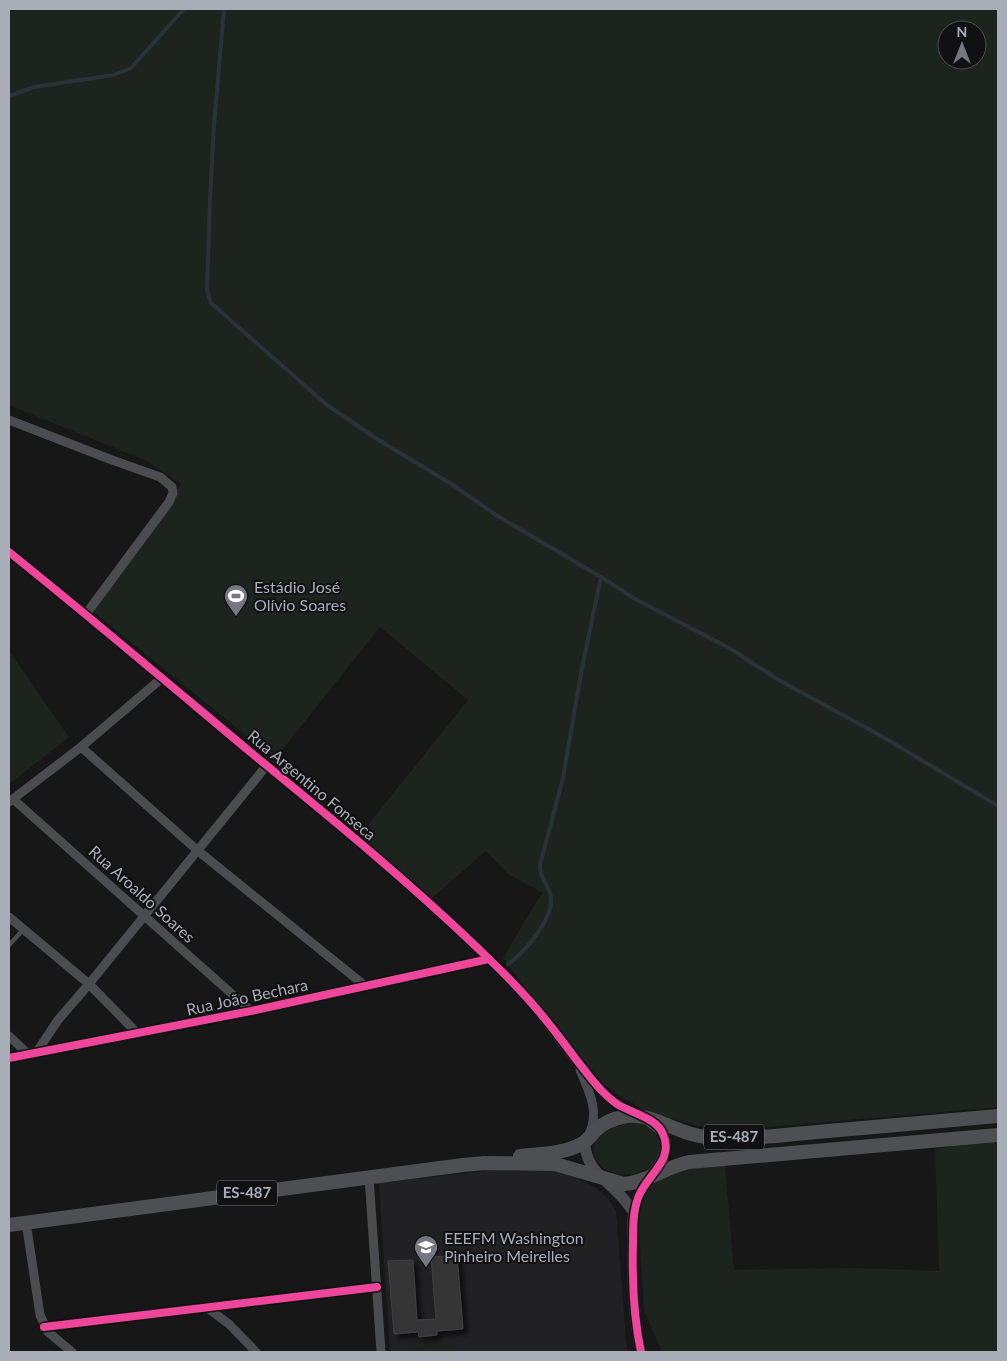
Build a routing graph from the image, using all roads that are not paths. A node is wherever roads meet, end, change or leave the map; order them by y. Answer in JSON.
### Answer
{"nodes":[{"id":1,"x":9,"y":420,"type":"edge"},
{"id":2,"x":9,"y":552,"type":"edge"},
{"id":3,"x":86,"y":614,"type":"junction"},
{"id":4,"x":162,"y":678,"type":"junction"},
{"id":5,"x":81,"y":747,"type":"junction"},
{"id":6,"x":267,"y":765,"type":"junction"},
{"id":7,"x":11,"y":800,"type":"edge"},
{"id":8,"x":197,"y":850,"type":"junction"},
{"id":9,"x":144,"y":916,"type":"junction"},
{"id":10,"x":9,"y":918,"type":"edge"},
{"id":11,"x":24,"y":930,"type":"junction"},
{"id":12,"x":9,"y":945,"type":"edge"},
{"id":13,"x":489,"y":959,"type":"junction"},
{"id":14,"x":89,"y":984,"type":"junction"},
{"id":15,"x":364,"y":985,"type":"junction"},
{"id":16,"x":251,"y":1011,"type":"junction"},
{"id":17,"x":137,"y":1032,"type":"junction"},
{"id":18,"x":9,"y":1036,"type":"edge"},
{"id":19,"x":32,"y":1053,"type":"junction"},
{"id":20,"x":9,"y":1058,"type":"edge"},
{"id":21,"x":576,"y":1061,"type":"junction"},
{"id":22,"x":641,"y":1116,"type":"junction"},
{"id":23,"x":998,"y":1116,"type":"edge"},
{"id":24,"x":998,"y":1135,"type":"edge"},
{"id":25,"x":585,"y":1142,"type":"junction"},
{"id":26,"x":485,"y":1163,"type":"junction"},
{"id":27,"x":651,"y":1176,"type":"junction"},
{"id":28,"x":369,"y":1177,"type":"junction"},
{"id":29,"x":602,"y":1178,"type":"junction"},
{"id":30,"x":634,"y":1212,"type":"junction"},
{"id":31,"x":26,"y":1222,"type":"junction"},
{"id":32,"x":9,"y":1225,"type":"edge"},
{"id":33,"x":377,"y":1287,"type":"junction"},
{"id":34,"x":206,"y":1307,"type":"junction"},
{"id":35,"x":44,"y":1327,"type":"junction"},
{"id":36,"x":72,"y":1352,"type":"edge"},
{"id":37,"x":256,"y":1352,"type":"edge"},
{"id":38,"x":380,"y":1352,"type":"edge"},
{"id":39,"x":641,"y":1352,"type":"edge"}],
"edges":[{"from":1,"to":3,"type":"street"},
{"from":2,"to":3,"type":"street","name":"Rua Argentino Fonseca"},
{"from":3,"to":4,"type":"street","name":"Rua Argentino Fonseca"},
{"from":4,"to":5,"type":"street"},
{"from":4,"to":6,"type":"street","name":"Rua Argentino Fonseca"},
{"from":5,"to":7,"type":"street"},
{"from":5,"to":8,"type":"street"},
{"from":6,"to":8,"type":"street"},
{"from":6,"to":13,"type":"street","name":"Rua Argentino Fonseca"},
{"from":7,"to":9,"type":"street","name":"Rua Aroaldo Soares"},
{"from":8,"to":9,"type":"street"},
{"from":8,"to":15,"type":"street"},
{"from":9,"to":14,"type":"street"},
{"from":9,"to":16,"type":"street","name":"Rua Aroaldo Soares"},
{"from":10,"to":11,"type":"street"},
{"from":11,"to":12,"type":"lane"},
{"from":11,"to":14,"type":"street"},
{"from":13,"to":15,"type":"street","name":"Rua João Bechara"},
{"from":13,"to":21,"type":"street","name":"Rua Argentino Fonseca"},
{"from":14,"to":17,"type":"street"},
{"from":14,"to":19,"type":"street"},
{"from":15,"to":16,"type":"street","name":"Rua João Bechara"},
{"from":16,"to":17,"type":"street","name":"Rua João Bechara"},
{"from":17,"to":19,"type":"street","name":"Rua João Bechara"},
{"from":18,"to":19,"type":"street"},
{"from":19,"to":20,"type":"street","name":"Rua João Bechara"},
{"from":21,"to":22,"type":"street"},
{"from":21,"to":25,"type":"street"},
{"from":22,"to":23,"type":"main road","number":"ES-487"},
{"from":22,"to":25,"type":"main road","number":"ES-487"},
{"from":22,"to":27,"type":"street"},
{"from":24,"to":27,"type":"main road","number":"ES-487"},
{"from":25,"to":26,"type":"main road","number":"ES-487"},
{"from":25,"to":29,"type":"street"},
{"from":26,"to":28,"type":"main road","number":"ES-487"},
{"from":26,"to":29,"type":"main road","number":"ES-487"},
{"from":27,"to":29,"type":"main road","number":"ES-487"},
{"from":27,"to":30,"type":"street"},
{"from":28,"to":31,"type":"main road","number":"ES-487"},
{"from":28,"to":33,"type":"street"},
{"from":29,"to":30,"type":"street"},
{"from":30,"to":39,"type":"street"},
{"from":31,"to":32,"type":"main road","number":"ES-487"},
{"from":31,"to":35,"type":"street"},
{"from":33,"to":34,"type":"street"},
{"from":33,"to":38,"type":"street"},
{"from":34,"to":35,"type":"street"},
{"from":34,"to":37,"type":"street"},
{"from":35,"to":36,"type":"street"}]}
